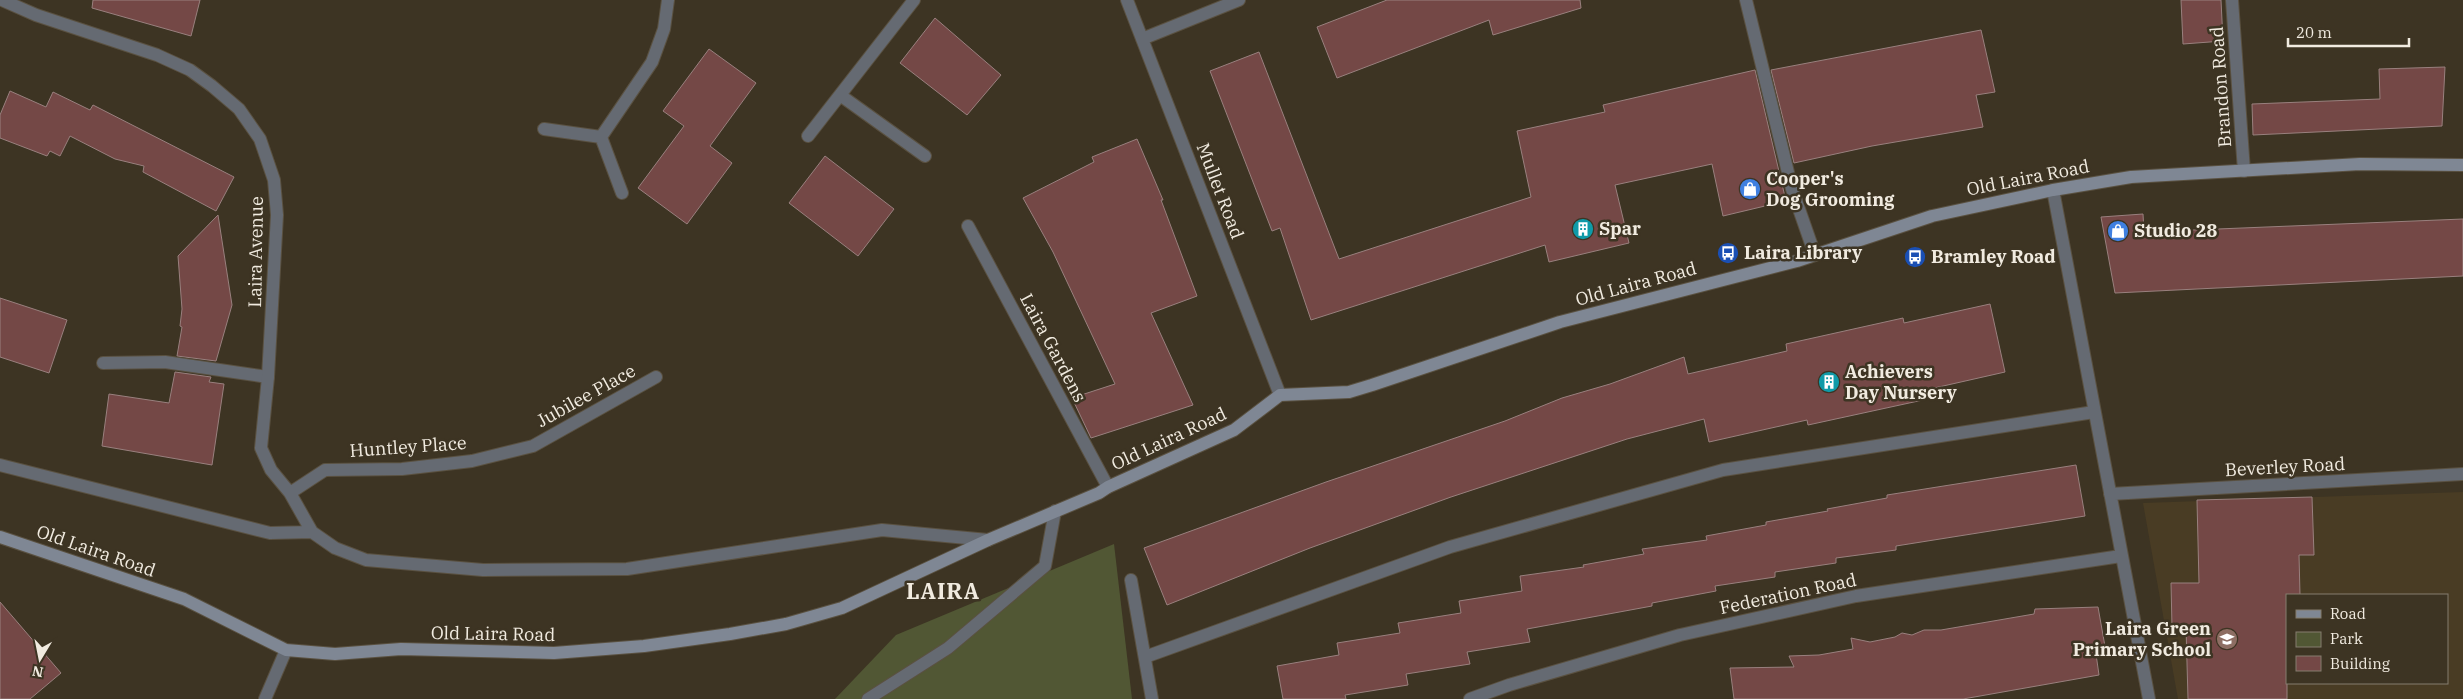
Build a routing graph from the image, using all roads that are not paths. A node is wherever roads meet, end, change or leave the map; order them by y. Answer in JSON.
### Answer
{"nodes":[{"id":1,"x":2,"y":0,"type":"edge"},
{"id":2,"x":668,"y":0,"type":"edge"},
{"id":3,"x":914,"y":0,"type":"edge"},
{"id":4,"x":1127,"y":0,"type":"edge"},
{"id":5,"x":1239,"y":0,"type":"edge"},
{"id":6,"x":1746,"y":0,"type":"edge"},
{"id":7,"x":2232,"y":0,"type":"edge"},
{"id":8,"x":1142,"y":39,"type":"junction"},
{"id":9,"x":840,"y":95,"type":"junction"},
{"id":10,"x":544,"y":129,"type":"dead end"},
{"id":11,"x":808,"y":136,"type":"dead end"},
{"id":12,"x":601,"y":137,"type":"junction"},
{"id":13,"x":925,"y":156,"type":"dead end"},
{"id":14,"x":2463,"y":165,"type":"edge"},
{"id":15,"x":2244,"y":171,"type":"junction"},
{"id":16,"x":2053,"y":190,"type":"junction"},
{"id":17,"x":622,"y":193,"type":"dead end"},
{"id":18,"x":968,"y":226,"type":"dead end"},
{"id":19,"x":1814,"y":255,"type":"junction"},
{"id":20,"x":103,"y":364,"type":"dead end"},
{"id":21,"x":268,"y":377,"type":"junction"},
{"id":22,"x":656,"y":377,"type":"dead end"},
{"id":23,"x":1280,"y":395,"type":"junction"},
{"id":24,"x":2094,"y":412,"type":"junction"},
{"id":25,"x":533,"y":446,"type":"joint"},
{"id":26,"x":0,"y":465,"type":"edge"},
{"id":27,"x":2463,"y":474,"type":"edge"},
{"id":28,"x":1108,"y":487,"type":"junction"},
{"id":29,"x":290,"y":493,"type":"junction"},
{"id":30,"x":2110,"y":494,"type":"junction"},
{"id":31,"x":1055,"y":512,"type":"junction"},
{"id":32,"x":312,"y":532,"type":"junction"},
{"id":33,"x":0,"y":537,"type":"edge"},
{"id":34,"x":988,"y":540,"type":"junction"},
{"id":35,"x":2120,"y":556,"type":"junction"},
{"id":36,"x":1131,"y":580,"type":"dead end"},
{"id":37,"x":286,"y":650,"type":"junction"},
{"id":38,"x":1145,"y":657,"type":"junction"},
{"id":39,"x":264,"y":699,"type":"edge"},
{"id":40,"x":868,"y":699,"type":"edge"},
{"id":41,"x":1152,"y":699,"type":"edge"},
{"id":42,"x":1470,"y":699,"type":"edge"},
{"id":43,"x":2149,"y":699,"type":"edge"}],
"edges":[{"from":1,"to":21,"type":"street","name":"Laira Avenue"},
{"from":2,"to":12,"type":"street"},
{"from":3,"to":9,"type":"street"},
{"from":4,"to":8,"type":"street","name":"Mullet Road"},
{"from":5,"to":8,"type":"street"},
{"from":6,"to":19,"type":"street"},
{"from":7,"to":15,"type":"street","name":"Brandon Road"},
{"from":8,"to":23,"type":"street","name":"Mullet Road"},
{"from":9,"to":11,"type":"street"},
{"from":9,"to":13,"type":"street"},
{"from":10,"to":12,"type":"street"},
{"from":12,"to":17,"type":"street"},
{"from":14,"to":15,"type":"main road","name":"Old Laira Road"},
{"from":15,"to":16,"type":"main road","name":"Old Laira Road"},
{"from":16,"to":19,"type":"main road","name":"Old Laira Road"},
{"from":16,"to":24,"type":"street"},
{"from":18,"to":28,"type":"street","name":"Laira Gardens"},
{"from":19,"to":23,"type":"main road","name":"Old Laira Road"},
{"from":20,"to":21,"type":"street"},
{"from":21,"to":29,"type":"street","name":"Laira Avenue"},
{"from":22,"to":25,"type":"street","name":"Jubilee Place"},
{"from":23,"to":28,"type":"main road","name":"Old Laira Road"},
{"from":24,"to":30,"type":"street"},
{"from":24,"to":38,"type":"street"},
{"from":25,"to":29,"type":"street","name":"Huntley Place"},
{"from":26,"to":32,"type":"street"},
{"from":27,"to":30,"type":"street","name":"Beverley Road"},
{"from":28,"to":31,"type":"main road","name":"Old Laira Road"},
{"from":29,"to":32,"type":"street","name":"Laira Avenue"},
{"from":30,"to":35,"type":"street"},
{"from":31,"to":34,"type":"main road","name":"Old Laira Road"},
{"from":31,"to":40,"type":"street"},
{"from":32,"to":34,"type":"street","name":"Old Laira Road"},
{"from":33,"to":37,"type":"main road","name":"Old Laira Road"},
{"from":34,"to":37,"type":"main road","name":"Old Laira Road"},
{"from":35,"to":42,"type":"street","name":"Federation Road"},
{"from":35,"to":43,"type":"street"},
{"from":36,"to":38,"type":"street"},
{"from":37,"to":39,"type":"street"},
{"from":38,"to":41,"type":"street"}]}
